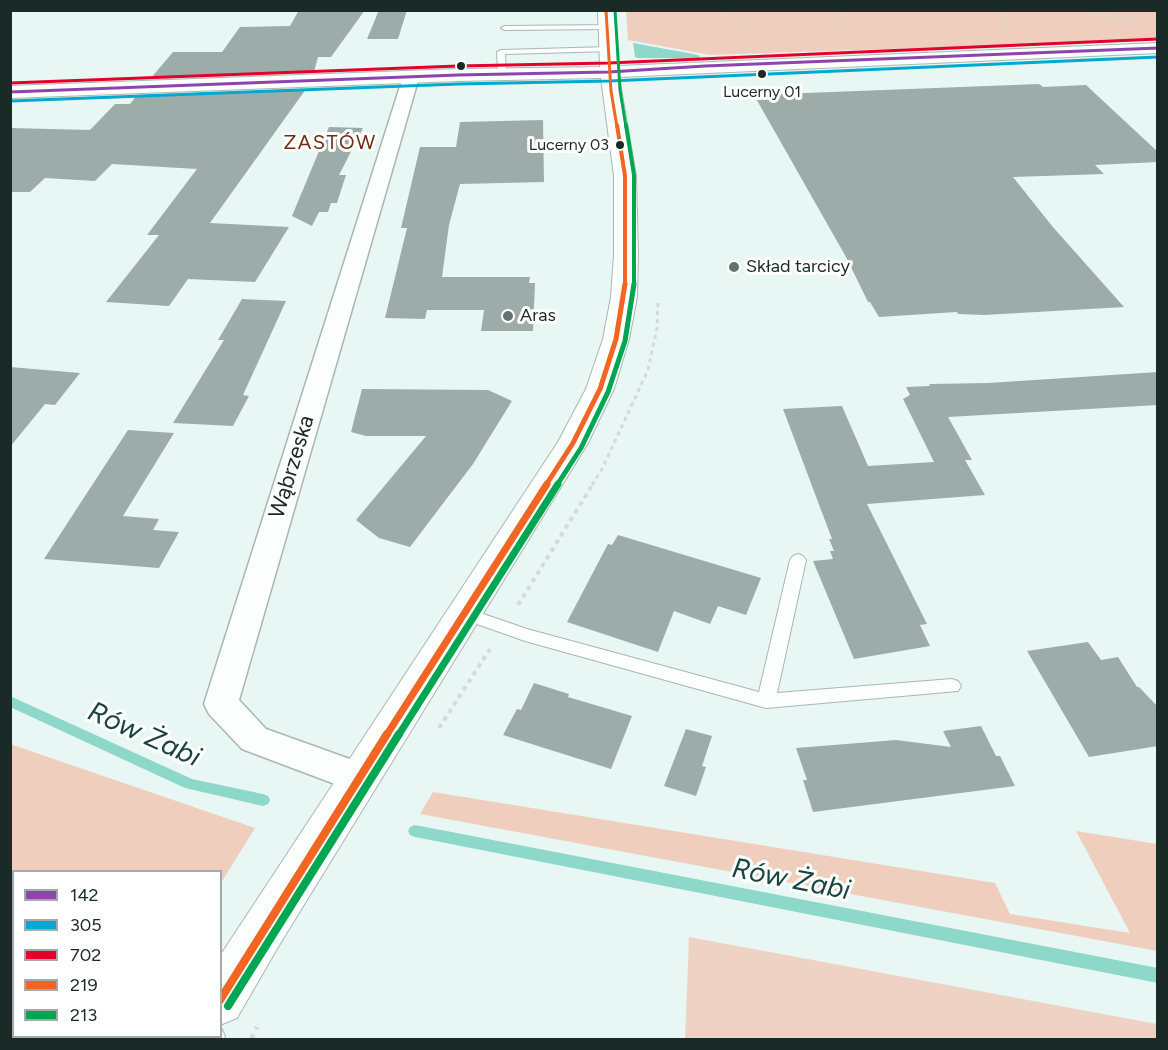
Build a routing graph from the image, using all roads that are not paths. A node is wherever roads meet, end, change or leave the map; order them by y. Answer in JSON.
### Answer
{"nodes":[{"id":1,"x":607,"y":19,"type":"edge"},
{"id":2,"x":505,"y":28,"type":"dead end"},
{"id":3,"x":1158,"y":48,"type":"edge"},
{"id":4,"x":609,"y":60,"type":"junction"},
{"id":5,"x":411,"y":77,"type":"junction"},
{"id":6,"x":10,"y":92,"type":"edge"},
{"id":7,"x":798,"y":560,"type":"dead end"},
{"id":8,"x":466,"y":614,"type":"junction"},
{"id":9,"x":952,"y":686,"type":"dead end"},
{"id":10,"x":766,"y":701,"type":"junction"},
{"id":11,"x":359,"y":778,"type":"junction"},
{"id":12,"x":222,"y":998,"type":"edge"}],
"edges":[{"from":1,"to":2,"type":"lane"},
{"from":1,"to":4,"type":"street"},
{"from":3,"to":4,"type":"street"},
{"from":4,"to":5,"type":"street"},
{"from":4,"to":8,"type":"street"},
{"from":5,"to":6,"type":"street"},
{"from":5,"to":11,"type":"street","name":"Wąbrzeska"},
{"from":7,"to":10,"type":"lane"},
{"from":8,"to":10,"type":"lane"},
{"from":8,"to":11,"type":"street"},
{"from":9,"to":10,"type":"lane"},
{"from":11,"to":12,"type":"street"}]}
